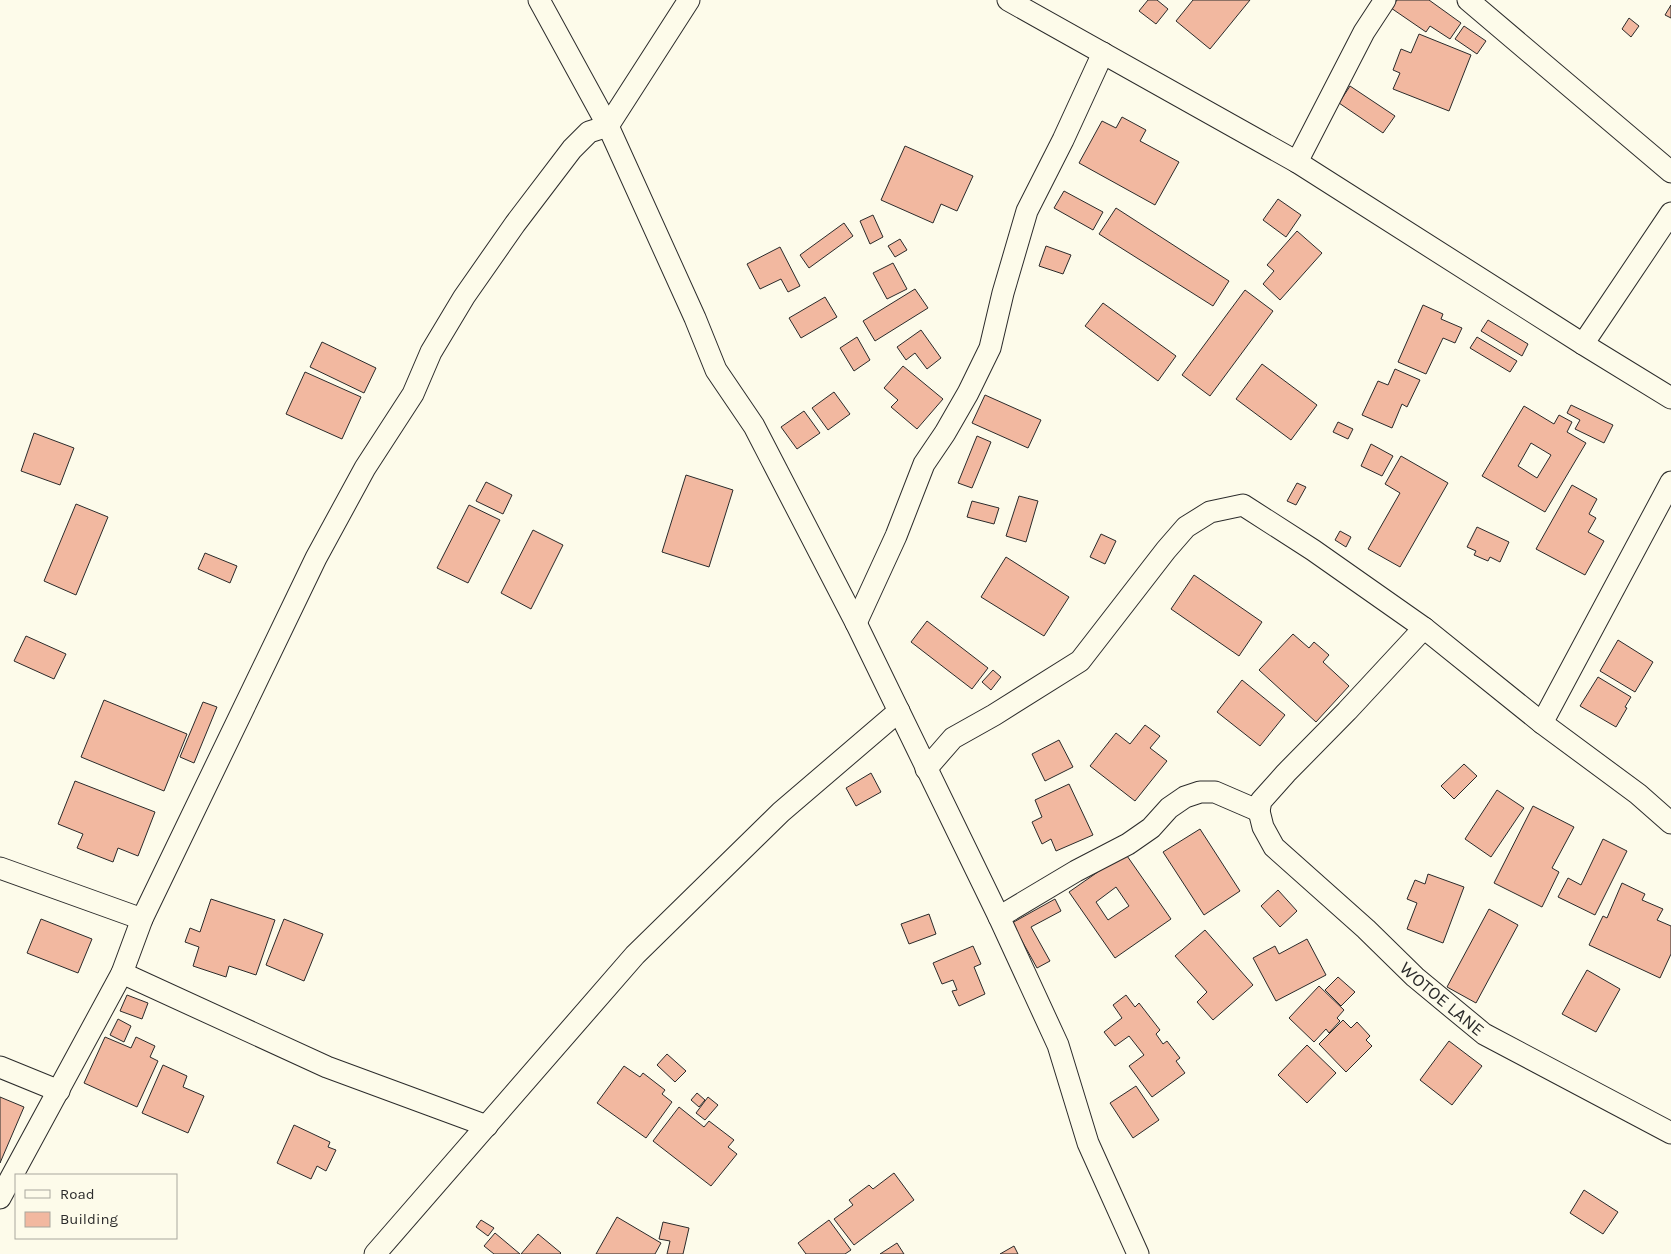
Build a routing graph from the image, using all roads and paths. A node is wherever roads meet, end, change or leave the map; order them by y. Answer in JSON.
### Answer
{"nodes":[{"id":1,"x":539,"y":0,"type":"edge"},
{"id":2,"x":689,"y":0,"type":"edge"},
{"id":3,"x":1008,"y":0,"type":"edge"},
{"id":4,"x":1385,"y":0,"type":"edge"},
{"id":5,"x":1468,"y":0,"type":"edge"},
{"id":6,"x":1103,"y":53,"type":"junction"},
{"id":7,"x":608,"y":126,"type":"junction"},
{"id":8,"x":1297,"y":162,"type":"junction"},
{"id":9,"x":1671,"y":172,"type":"edge"},
{"id":10,"x":1671,"y":213,"type":"edge"},
{"id":11,"x":1583,"y":344,"type":"junction"},
{"id":12,"x":1671,"y":398,"type":"edge"},
{"id":13,"x":1671,"y":482,"type":"edge"},
{"id":14,"x":856,"y":622,"type":"junction"},
{"id":15,"x":1424,"y":628,"type":"junction"},
{"id":16,"x":898,"y":711,"type":"junction"},
{"id":17,"x":1542,"y":723,"type":"junction"},
{"id":18,"x":926,"y":768,"type":"junction"},
{"id":19,"x":1259,"y":811,"type":"junction"},
{"id":20,"x":1671,"y":822,"type":"edge"},
{"id":21,"x":0,"y":868,"type":"edge"},
{"id":22,"x":999,"y":918,"type":"junction"},
{"id":23,"x":142,"y":919,"type":"junction"},
{"id":24,"x":122,"y":973,"type":"junction"},
{"id":25,"x":0,"y":1067,"type":"edge"},
{"id":26,"x":59,"y":1091,"type":"junction"},
{"id":27,"x":487,"y":1126,"type":"junction"},
{"id":28,"x":1671,"y":1132,"type":"edge"},
{"id":29,"x":0,"y":1198,"type":"edge"},
{"id":30,"x":375,"y":1254,"type":"edge"},
{"id":31,"x":1138,"y":1254,"type":"edge"}],
"edges":[{"from":1,"to":7,"type":"street"},
{"from":2,"to":7,"type":"street"},
{"from":3,"to":6,"type":"street"},
{"from":4,"to":8,"type":"street"},
{"from":5,"to":9,"type":"street"},
{"from":6,"to":8,"type":"street"},
{"from":6,"to":14,"type":"street"},
{"from":7,"to":14,"type":"street"},
{"from":7,"to":23,"type":"street"},
{"from":8,"to":11,"type":"street"},
{"from":10,"to":11,"type":"street"},
{"from":11,"to":12,"type":"street"},
{"from":13,"to":17,"type":"street"},
{"from":14,"to":16,"type":"street"},
{"from":15,"to":17,"type":"street"},
{"from":15,"to":18,"type":"street"},
{"from":15,"to":19,"type":"street"},
{"from":16,"to":18,"type":"street"},
{"from":16,"to":27,"type":"street"},
{"from":17,"to":20,"type":"street"},
{"from":18,"to":22,"type":"street"},
{"from":19,"to":22,"type":"street"},
{"from":19,"to":28,"type":"street","name":"WOTOE LANE"},
{"from":21,"to":23,"type":"street"},
{"from":22,"to":31,"type":"street"},
{"from":23,"to":24,"type":"street"},
{"from":24,"to":26,"type":"street"},
{"from":24,"to":27,"type":"street"},
{"from":25,"to":26,"type":"street"},
{"from":26,"to":29,"type":"street"},
{"from":27,"to":30,"type":"street"}]}
